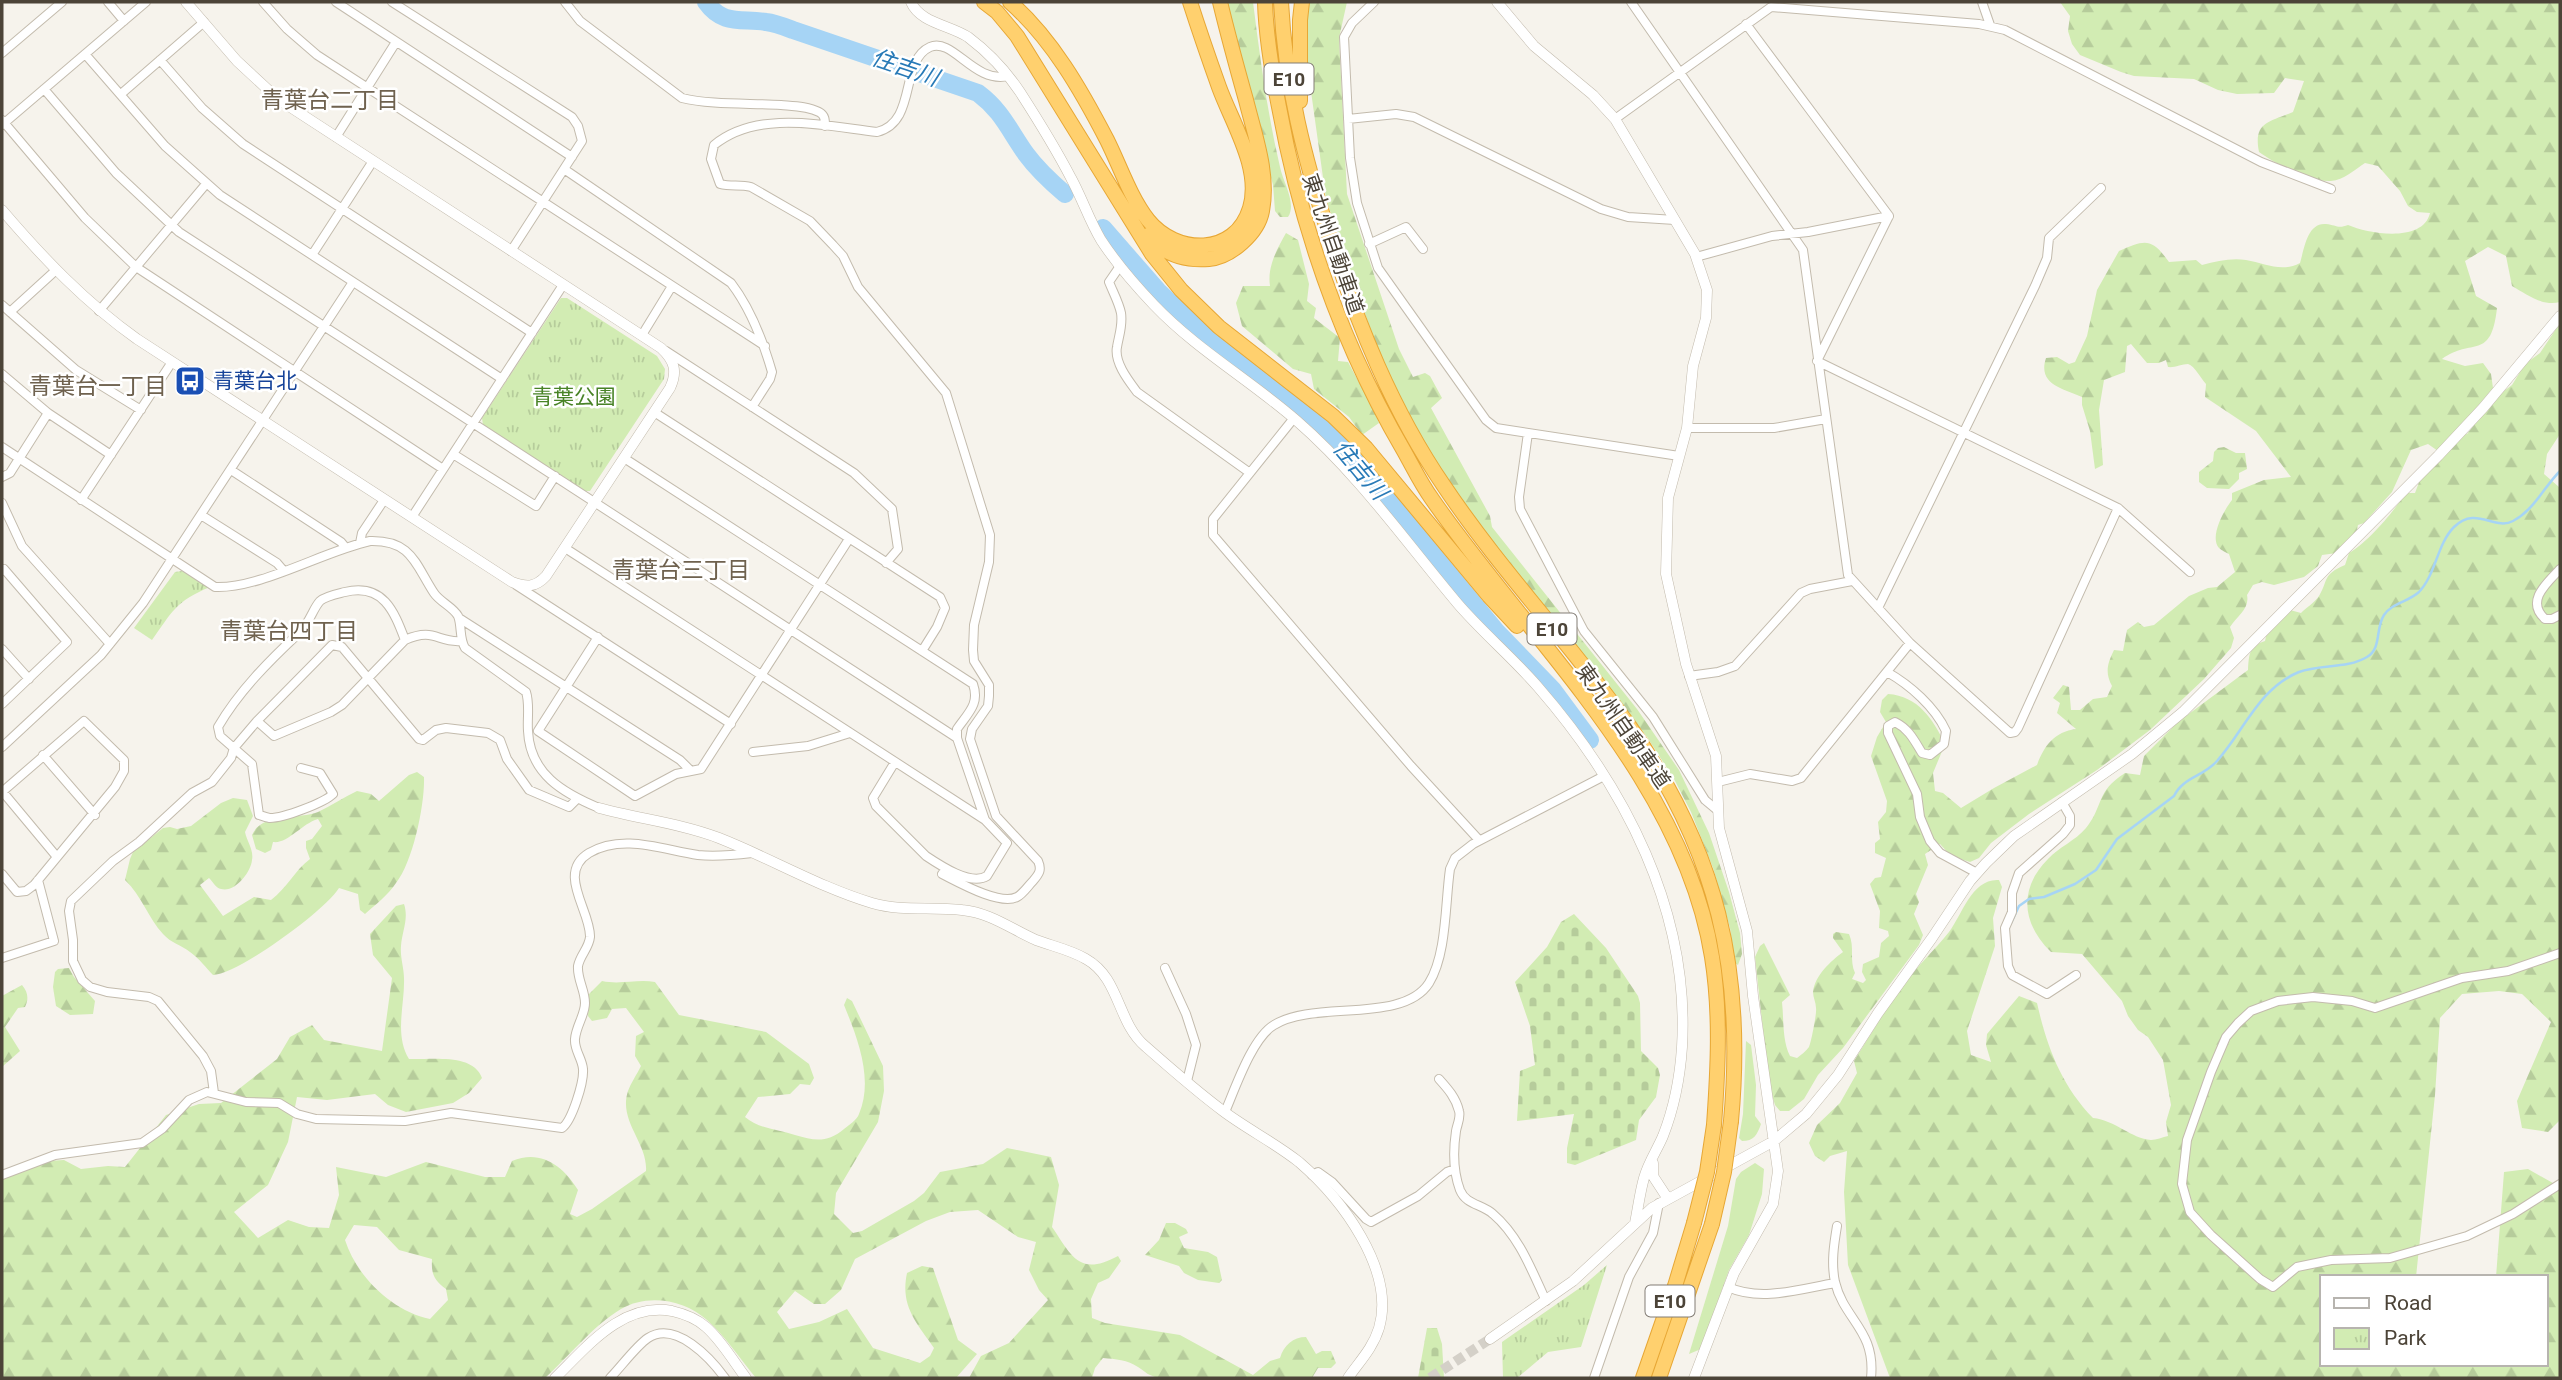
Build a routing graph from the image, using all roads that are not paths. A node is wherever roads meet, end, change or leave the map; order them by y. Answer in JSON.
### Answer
{"nodes":[{"id":1,"x":62,"y":2,"type":"edge"},
{"id":2,"x":108,"y":2,"type":"edge"},
{"id":3,"x":146,"y":2,"type":"edge"},
{"id":4,"x":186,"y":2,"type":"edge"},
{"id":5,"x":263,"y":2,"type":"edge"},
{"id":6,"x":336,"y":2,"type":"edge"},
{"id":7,"x":392,"y":2,"type":"edge"},
{"id":8,"x":565,"y":2,"type":"edge"},
{"id":9,"x":911,"y":2,"type":"edge"},
{"id":10,"x":984,"y":2,"type":"edge"},
{"id":11,"x":1010,"y":2,"type":"edge"},
{"id":12,"x":1190,"y":2,"type":"edge"},
{"id":13,"x":1220,"y":2,"type":"edge"},
{"id":14,"x":1265,"y":2,"type":"edge"},
{"id":15,"x":1281,"y":2,"type":"edge"},
{"id":16,"x":1303,"y":2,"type":"edge"},
{"id":17,"x":1374,"y":2,"type":"edge"},
{"id":18,"x":1497,"y":2,"type":"edge"},
{"id":19,"x":1631,"y":2,"type":"edge"},
{"id":20,"x":1982,"y":2,"type":"edge"},
{"id":21,"x":124,"y":21,"type":"junction"},
{"id":22,"x":204,"y":22,"type":"junction"},
{"id":23,"x":1746,"y":24,"type":"junction"},
{"id":24,"x":1990,"y":25,"type":"junction"},
{"id":25,"x":396,"y":42,"type":"junction"},
{"id":26,"x":2,"y":53,"type":"edge"},
{"id":27,"x":85,"y":54,"type":"junction"},
{"id":28,"x":160,"y":60,"type":"junction"},
{"id":29,"x":1679,"y":71,"type":"junction"},
{"id":30,"x":1008,"y":76,"type":"junction"},
{"id":31,"x":367,"y":88,"type":"junction"},
{"id":32,"x":44,"y":89,"type":"junction"},
{"id":33,"x":121,"y":94,"type":"junction"},
{"id":34,"x":1348,"y":119,"type":"junction"},
{"id":35,"x":1615,"y":119,"type":"junction"},
{"id":36,"x":3,"y":123,"type":"edge"},
{"id":37,"x":825,"y":126,"type":"junction"},
{"id":38,"x":336,"y":137,"type":"junction"},
{"id":39,"x":1303,"y":155,"type":"junction"},
{"id":40,"x":572,"y":157,"type":"junction"},
{"id":41,"x":373,"y":161,"type":"junction"},
{"id":42,"x":564,"y":169,"type":"junction"},
{"id":43,"x":206,"y":184,"type":"junction"},
{"id":44,"x":2101,"y":188,"type":"dead end"},
{"id":45,"x":2331,"y":189,"type":"dead end"},
{"id":46,"x":1111,"y":191,"type":"junction"},
{"id":47,"x":543,"y":202,"type":"junction"},
{"id":48,"x":2,"y":210,"type":"edge"},
{"id":49,"x":342,"y":210,"type":"junction"},
{"id":50,"x":1889,"y":216,"type":"junction"},
{"id":51,"x":1675,"y":220,"type":"junction"},
{"id":52,"x":171,"y":225,"type":"junction"},
{"id":53,"x":1793,"y":234,"type":"junction"},
{"id":54,"x":1369,"y":244,"type":"junction"},
{"id":55,"x":1423,"y":249,"type":"dead end"},
{"id":56,"x":511,"y":251,"type":"junction"},
{"id":57,"x":312,"y":256,"type":"junction"},
{"id":58,"x":1696,"y":257,"type":"junction"},
{"id":59,"x":1120,"y":266,"type":"junction"},
{"id":60,"x":136,"y":267,"type":"junction"},
{"id":61,"x":55,"y":271,"type":"junction"},
{"id":62,"x":353,"y":282,"type":"junction"},
{"id":63,"x":564,"y":285,"type":"junction"},
{"id":64,"x":672,"y":286,"type":"junction"},
{"id":65,"x":2,"y":305,"type":"edge"},
{"id":66,"x":100,"y":311,"type":"junction"},
{"id":67,"x":10,"y":312,"type":"junction"},
{"id":68,"x":2560,"y":316,"type":"edge"},
{"id":69,"x":324,"y":327,"type":"junction"},
{"id":70,"x":532,"y":333,"type":"junction"},
{"id":71,"x":642,"y":335,"type":"junction"},
{"id":72,"x":765,"y":346,"type":"junction"},
{"id":73,"x":661,"y":348,"type":"junction"},
{"id":74,"x":1817,"y":361,"type":"junction"},
{"id":75,"x":172,"y":362,"type":"junction"},
{"id":76,"x":686,"y":364,"type":"junction"},
{"id":77,"x":294,"y":373,"type":"junction"},
{"id":78,"x":2,"y":374,"type":"edge"},
{"id":79,"x":502,"y":379,"type":"junction"},
{"id":80,"x":670,"y":388,"type":"junction"},
{"id":81,"x":752,"y":407,"type":"junction"},
{"id":82,"x":141,"y":410,"type":"junction"},
{"id":83,"x":654,"y":412,"type":"junction"},
{"id":84,"x":48,"y":413,"type":"junction"},
{"id":85,"x":1294,"y":418,"type":"junction"},
{"id":86,"x":1826,"y":419,"type":"junction"},
{"id":87,"x":263,"y":421,"type":"junction"},
{"id":88,"x":473,"y":423,"type":"junction"},
{"id":89,"x":1687,"y":428,"type":"junction"},
{"id":90,"x":1965,"y":432,"type":"junction"},
{"id":91,"x":1528,"y":433,"type":"junction"},
{"id":92,"x":2,"y":447,"type":"edge"},
{"id":93,"x":111,"y":454,"type":"junction"},
{"id":94,"x":453,"y":454,"type":"junction"},
{"id":95,"x":1679,"y":456,"type":"junction"},
{"id":96,"x":624,"y":458,"type":"junction"},
{"id":97,"x":18,"y":459,"type":"junction"},
{"id":98,"x":443,"y":469,"type":"junction"},
{"id":99,"x":231,"y":470,"type":"junction"},
{"id":100,"x":1250,"y":474,"type":"junction"},
{"id":101,"x":2,"y":477,"type":"edge"},
{"id":102,"x":555,"y":477,"type":"junction"},
{"id":103,"x":384,"y":499,"type":"junction"},
{"id":104,"x":81,"y":500,"type":"junction"},
{"id":105,"x":595,"y":502,"type":"junction"},
{"id":106,"x":2,"y":503,"type":"edge"},
{"id":107,"x":2118,"y":508,"type":"junction"},
{"id":108,"x":201,"y":515,"type":"junction"},
{"id":109,"x":412,"y":517,"type":"junction"},
{"id":110,"x":849,"y":539,"type":"junction"},
{"id":111,"x":360,"y":543,"type":"junction"},
{"id":112,"x":346,"y":548,"type":"junction"},
{"id":113,"x":565,"y":548,"type":"junction"},
{"id":114,"x":173,"y":559,"type":"junction"},
{"id":115,"x":886,"y":563,"type":"junction"},
{"id":116,"x":2560,"y":569,"type":"edge"},
{"id":117,"x":283,"y":570,"type":"junction"},
{"id":118,"x":2,"y":571,"type":"edge"},
{"id":119,"x":2190,"y":572,"type":"dead end"},
{"id":120,"x":546,"y":576,"type":"junction"},
{"id":121,"x":1853,"y":581,"type":"junction"},
{"id":122,"x":512,"y":582,"type":"junction"},
{"id":123,"x":820,"y":585,"type":"junction"},
{"id":124,"x":533,"y":596,"type":"junction"},
{"id":125,"x":1878,"y":608,"type":"junction"},
{"id":126,"x":2560,"y":615,"type":"edge"},
{"id":127,"x":458,"y":618,"type":"junction"},
{"id":128,"x":792,"y":630,"type":"junction"},
{"id":129,"x":598,"y":638,"type":"junction"},
{"id":130,"x":404,"y":640,"type":"junction"},
{"id":131,"x":461,"y":641,"type":"junction"},
{"id":132,"x":1910,"y":643,"type":"junction"},
{"id":133,"x":110,"y":644,"type":"junction"},
{"id":134,"x":2,"y":649,"type":"edge"},
{"id":135,"x":922,"y":651,"type":"junction"},
{"id":136,"x":1887,"y":673,"type":"junction"},
{"id":137,"x":369,"y":676,"type":"junction"},
{"id":138,"x":762,"y":676,"type":"junction"},
{"id":139,"x":1689,"y":676,"type":"junction"},
{"id":140,"x":29,"y":679,"type":"junction"},
{"id":141,"x":566,"y":688,"type":"junction"},
{"id":142,"x":2,"y":704,"type":"edge"},
{"id":143,"x":1601,"y":718,"type":"junction"},
{"id":144,"x":257,"y":721,"type":"junction"},
{"id":145,"x":731,"y":724,"type":"junction"},
{"id":146,"x":850,"y":733,"type":"junction"},
{"id":147,"x":957,"y":738,"type":"junction"},
{"id":148,"x":2,"y":747,"type":"edge"},
{"id":149,"x":234,"y":748,"type":"junction"},
{"id":150,"x":753,"y":752,"type":"dead end"},
{"id":151,"x":43,"y":755,"type":"junction"},
{"id":152,"x":895,"y":762,"type":"junction"},
{"id":153,"x":301,"y":768,"type":"dead end"},
{"id":154,"x":691,"y":771,"type":"junction"},
{"id":155,"x":1604,"y":776,"type":"junction"},
{"id":156,"x":1718,"y":782,"type":"junction"},
{"id":157,"x":2,"y":792,"type":"edge"},
{"id":158,"x":577,"y":799,"type":"junction"},
{"id":159,"x":2062,"y":802,"type":"junction"},
{"id":160,"x":599,"y":808,"type":"joint"},
{"id":161,"x":1717,"y":810,"type":"junction"},
{"id":162,"x":94,"y":815,"type":"junction"},
{"id":163,"x":985,"y":820,"type":"junction"},
{"id":164,"x":1479,"y":840,"type":"junction"},
{"id":165,"x":755,"y":853,"type":"junction"},
{"id":166,"x":57,"y":858,"type":"junction"},
{"id":167,"x":1977,"y":873,"type":"junction"},
{"id":168,"x":2,"y":874,"type":"edge"},
{"id":169,"x":942,"y":874,"type":"dead end"},
{"id":170,"x":38,"y":880,"type":"junction"},
{"id":171,"x":2560,"y":953,"type":"edge"},
{"id":172,"x":2,"y":958,"type":"edge"},
{"id":173,"x":1165,"y":968,"type":"dead end"},
{"id":174,"x":2076,"y":975,"type":"dead end"},
{"id":175,"x":1439,"y":1079,"type":"dead end"},
{"id":176,"x":1187,"y":1081,"type":"junction"},
{"id":177,"x":214,"y":1093,"type":"junction"},
{"id":178,"x":1225,"y":1112,"type":"junction"},
{"id":179,"x":1774,"y":1141,"type":"junction"},
{"id":180,"x":1657,"y":1149,"type":"junction"},
{"id":181,"x":1455,"y":1169,"type":"junction"},
{"id":182,"x":2,"y":1175,"type":"edge"},
{"id":183,"x":1312,"y":1175,"type":"junction"},
{"id":184,"x":2560,"y":1184,"type":"edge"},
{"id":185,"x":1664,"y":1201,"type":"junction"},
{"id":186,"x":1634,"y":1223,"type":"junction"},
{"id":187,"x":1837,"y":1226,"type":"dead end"},
{"id":188,"x":1835,"y":1283,"type":"junction"},
{"id":189,"x":1728,"y":1287,"type":"junction"},
{"id":190,"x":1546,"y":1301,"type":"junction"},
{"id":191,"x":1490,"y":1339,"type":"tunnel mouth"},
{"id":192,"x":555,"y":1378,"type":"edge"},
{"id":193,"x":610,"y":1378,"type":"edge"},
{"id":194,"x":726,"y":1378,"type":"edge"},
{"id":195,"x":746,"y":1378,"type":"edge"},
{"id":196,"x":1348,"y":1378,"type":"edge"},
{"id":197,"x":1594,"y":1378,"type":"edge"},
{"id":198,"x":1643,"y":1378,"type":"edge"},
{"id":199,"x":1659,"y":1378,"type":"edge"},
{"id":200,"x":1694,"y":1378,"type":"edge"},
{"id":201,"x":1871,"y":1378,"type":"edge"}],
"edges":[{"from":1,"to":26,"type":"street"},
{"from":2,"to":21,"type":"street"},
{"from":3,"to":21,"type":"street"},
{"from":4,"to":22,"type":"street"},
{"from":5,"to":31,"type":"street"},
{"from":6,"to":25,"type":"street"},
{"from":7,"to":40,"type":"street"},
{"from":8,"to":37,"type":"street"},
{"from":9,"to":30,"type":"street"},
{"from":10,"to":46,"type":"highway"},
{"from":11,"to":12,"type":"highway"},
{"from":13,"to":46,"type":"highway"},
{"from":14,"to":143,"type":"highway","name":"東九州自動車道","number":"E10"},
{"from":15,"to":39,"type":"highway","name":"東九州自動車道","number":"E10"},
{"from":16,"to":39,"type":"highway"},
{"from":17,"to":34,"type":"street"},
{"from":18,"to":35,"type":"street"},
{"from":19,"to":29,"type":"street"},
{"from":20,"to":24,"type":"street"},
{"from":21,"to":27,"type":"street"},
{"from":22,"to":28,"type":"street"},
{"from":22,"to":38,"type":"street"},
{"from":23,"to":24,"type":"street"},
{"from":23,"to":29,"type":"street"},
{"from":23,"to":50,"type":"street"},
{"from":24,"to":45,"type":"street"},
{"from":25,"to":31,"type":"street"},
{"from":25,"to":40,"type":"street"},
{"from":27,"to":32,"type":"street"},
{"from":27,"to":33,"type":"street"},
{"from":28,"to":33,"type":"street"},
{"from":28,"to":49,"type":"street"},
{"from":29,"to":35,"type":"street"},
{"from":29,"to":53,"type":"street"},
{"from":30,"to":37,"type":"street"},
{"from":30,"to":59,"type":"street"},
{"from":31,"to":38,"type":"street"},
{"from":31,"to":47,"type":"street"},
{"from":32,"to":36,"type":"street"},
{"from":32,"to":52,"type":"street"},
{"from":33,"to":43,"type":"street"},
{"from":34,"to":51,"type":"street"},
{"from":34,"to":54,"type":"street"},
{"from":35,"to":51,"type":"street"},
{"from":36,"to":60,"type":"street"},
{"from":37,"to":169,"type":"street"},
{"from":38,"to":41,"type":"street"},
{"from":39,"to":199,"type":"highway","name":"東九州自動車道","number":"E10","bridge":true},
{"from":40,"to":42,"type":"street"},
{"from":41,"to":49,"type":"street"},
{"from":41,"to":56,"type":"street"},
{"from":42,"to":47,"type":"street"},
{"from":42,"to":72,"type":"street"},
{"from":43,"to":52,"type":"street"},
{"from":43,"to":57,"type":"street"},
{"from":44,"to":90,"type":"street"},
{"from":46,"to":143,"type":"highway"},
{"from":47,"to":56,"type":"street"},
{"from":47,"to":64,"type":"street"},
{"from":48,"to":61,"type":"street"},
{"from":49,"to":57,"type":"street"},
{"from":49,"to":70,"type":"street"},
{"from":50,"to":53,"type":"street"},
{"from":50,"to":74,"type":"street"},
{"from":51,"to":58,"type":"street"},
{"from":52,"to":60,"type":"street"},
{"from":52,"to":69,"type":"street"},
{"from":53,"to":58,"type":"street"},
{"from":53,"to":74,"type":"street"},
{"from":54,"to":55,"type":"street"},
{"from":54,"to":91,"type":"street"},
{"from":56,"to":63,"type":"street"},
{"from":57,"to":62,"type":"street"},
{"from":58,"to":89,"type":"street"},
{"from":59,"to":85,"type":"street"},
{"from":59,"to":100,"type":"street"},
{"from":60,"to":66,"type":"street"},
{"from":60,"to":77,"type":"street"},
{"from":61,"to":66,"type":"street"},
{"from":61,"to":67,"type":"street"},
{"from":62,"to":69,"type":"street"},
{"from":62,"to":79,"type":"street"},
{"from":63,"to":70,"type":"street"},
{"from":63,"to":71,"type":"street"},
{"from":64,"to":71,"type":"street"},
{"from":64,"to":72,"type":"street"},
{"from":65,"to":67,"type":"street"},
{"from":66,"to":75,"type":"street"},
{"from":67,"to":82,"type":"street"},
{"from":68,"to":159,"type":"street"},
{"from":69,"to":77,"type":"street"},
{"from":69,"to":88,"type":"street"},
{"from":70,"to":79,"type":"street"},
{"from":71,"to":73,"type":"street"},
{"from":72,"to":81,"type":"street"},
{"from":73,"to":76,"type":"street"},
{"from":73,"to":80,"type":"street"},
{"from":74,"to":86,"type":"street"},
{"from":74,"to":90,"type":"street"},
{"from":75,"to":82,"type":"street"},
{"from":75,"to":87,"type":"street"},
{"from":76,"to":80,"type":"street"},
{"from":76,"to":81,"type":"street"},
{"from":77,"to":87,"type":"street"},
{"from":77,"to":98,"type":"street"},
{"from":78,"to":84,"type":"street"},
{"from":79,"to":88,"type":"street"},
{"from":80,"to":83,"type":"street"},
{"from":81,"to":115,"type":"street"},
{"from":82,"to":93,"type":"street"},
{"from":83,"to":96,"type":"street"},
{"from":83,"to":110,"type":"street"},
{"from":84,"to":93,"type":"street"},
{"from":84,"to":97,"type":"street"},
{"from":85,"to":100,"type":"street"},
{"from":85,"to":155,"type":"street"},
{"from":86,"to":89,"type":"street"},
{"from":86,"to":121,"type":"street"},
{"from":87,"to":99,"type":"street"},
{"from":87,"to":103,"type":"street"},
{"from":88,"to":94,"type":"street"},
{"from":88,"to":102,"type":"street"},
{"from":89,"to":95,"type":"street"},
{"from":90,"to":107,"type":"street"},
{"from":90,"to":125,"type":"street"},
{"from":91,"to":95,"type":"street"},
{"from":91,"to":161,"type":"street"},
{"from":92,"to":97,"type":"street"},
{"from":93,"to":104,"type":"street"},
{"from":94,"to":98,"type":"street"},
{"from":94,"to":102,"type":"street"},
{"from":95,"to":139,"type":"street"},
{"from":96,"to":105,"type":"street"},
{"from":96,"to":123,"type":"street"},
{"from":97,"to":101,"type":"street"},
{"from":97,"to":104,"type":"street"},
{"from":98,"to":109,"type":"street"},
{"from":99,"to":108,"type":"street"},
{"from":99,"to":112,"type":"street"},
{"from":100,"to":164,"type":"street"},
{"from":102,"to":105,"type":"street"},
{"from":103,"to":109,"type":"street"},
{"from":103,"to":111,"type":"street"},
{"from":104,"to":114,"type":"street"},
{"from":105,"to":113,"type":"street"},
{"from":105,"to":128,"type":"street"},
{"from":106,"to":133,"type":"street"},
{"from":107,"to":119,"type":"street"},
{"from":107,"to":132,"type":"street"},
{"from":108,"to":114,"type":"street"},
{"from":108,"to":117,"type":"street"},
{"from":109,"to":122,"type":"street"},
{"from":110,"to":115,"type":"street"},
{"from":110,"to":123,"type":"street"},
{"from":111,"to":112,"type":"street"},
{"from":111,"to":127,"type":"street"},
{"from":112,"to":117,"type":"street"},
{"from":113,"to":120,"type":"street"},
{"from":113,"to":138,"type":"street"},
{"from":114,"to":117,"type":"street"},
{"from":114,"to":133,"type":"street"},
{"from":115,"to":135,"type":"street"},
{"from":116,"to":126,"type":"street"},
{"from":118,"to":140,"type":"street"},
{"from":120,"to":122,"type":"street"},
{"from":120,"to":124,"type":"street"},
{"from":121,"to":125,"type":"street"},
{"from":121,"to":139,"type":"street"},
{"from":122,"to":124,"type":"street"},
{"from":123,"to":128,"type":"street"},
{"from":123,"to":135,"type":"street"},
{"from":124,"to":129,"type":"street"},
{"from":125,"to":132,"type":"street"},
{"from":127,"to":131,"type":"street"},
{"from":127,"to":141,"type":"street"},
{"from":128,"to":138,"type":"street"},
{"from":128,"to":147,"type":"street"},
{"from":129,"to":141,"type":"street"},
{"from":129,"to":145,"type":"street"},
{"from":130,"to":131,"type":"street"},
{"from":130,"to":137,"type":"street"},
{"from":130,"to":149,"type":"street"},
{"from":131,"to":158,"type":"street"},
{"from":132,"to":136,"type":"street"},
{"from":133,"to":148,"type":"street"},
{"from":134,"to":140,"type":"street"},
{"from":135,"to":147,"type":"street"},
{"from":136,"to":156,"type":"street"},
{"from":136,"to":167,"type":"street"},
{"from":137,"to":144,"type":"street"},
{"from":137,"to":144,"type":"street"},
{"from":137,"to":158,"type":"street"},
{"from":138,"to":145,"type":"street"},
{"from":138,"to":146,"type":"street"},
{"from":139,"to":156,"type":"street"},
{"from":140,"to":142,"type":"street"},
{"from":141,"to":154,"type":"street"},
{"from":141,"to":154,"type":"street"},
{"from":143,"to":198,"type":"highway","name":"東九州自動車道","number":"E10","bridge":true},
{"from":144,"to":149,"type":"street"},
{"from":145,"to":154,"type":"street"},
{"from":146,"to":150,"type":"street"},
{"from":146,"to":152,"type":"street"},
{"from":147,"to":163,"type":"street"},
{"from":149,"to":153,"type":"street"},
{"from":149,"to":177,"type":"street"},
{"from":151,"to":157,"type":"street"},
{"from":151,"to":162,"type":"street"},
{"from":151,"to":162,"type":"street"},
{"from":152,"to":163,"type":"street"},
{"from":152,"to":163,"type":"street"},
{"from":155,"to":164,"type":"street"},
{"from":155,"to":180,"type":"street"},
{"from":156,"to":161,"type":"street"},
{"from":157,"to":166,"type":"street"},
{"from":158,"to":160,"type":"street"},
{"from":159,"to":167,"type":"street"},
{"from":159,"to":174,"type":"street"},
{"from":160,"to":165,"type":"street"},
{"from":161,"to":179,"type":"street"},
{"from":162,"to":166,"type":"street"},
{"from":164,"to":178,"type":"street"},
{"from":165,"to":176,"type":"street"},
{"from":165,"to":177,"type":"street"},
{"from":166,"to":170,"type":"street"},
{"from":167,"to":179,"type":"street"},
{"from":168,"to":170,"type":"street"},
{"from":170,"to":172,"type":"street"},
{"from":171,"to":184,"type":"street"},
{"from":173,"to":176,"type":"street"},
{"from":175,"to":181,"type":"street"},
{"from":176,"to":178,"type":"street"},
{"from":177,"to":182,"type":"street"},
{"from":178,"to":183,"type":"street"},
{"from":179,"to":185,"type":"street"},
{"from":179,"to":189,"type":"street"},
{"from":180,"to":185,"type":"street"},
{"from":180,"to":186,"type":"street"},
{"from":181,"to":183,"type":"street"},
{"from":181,"to":190,"type":"street"},
{"from":183,"to":196,"type":"street"},
{"from":185,"to":186,"type":"street"},
{"from":185,"to":197,"type":"street"},
{"from":186,"to":190,"type":"street"},
{"from":187,"to":188,"type":"street"},
{"from":188,"to":189,"type":"street"},
{"from":188,"to":201,"type":"street"},
{"from":189,"to":200,"type":"street"},
{"from":190,"to":191,"type":"street"},
{"from":192,"to":195,"type":"street"},
{"from":193,"to":194,"type":"street"}]}
